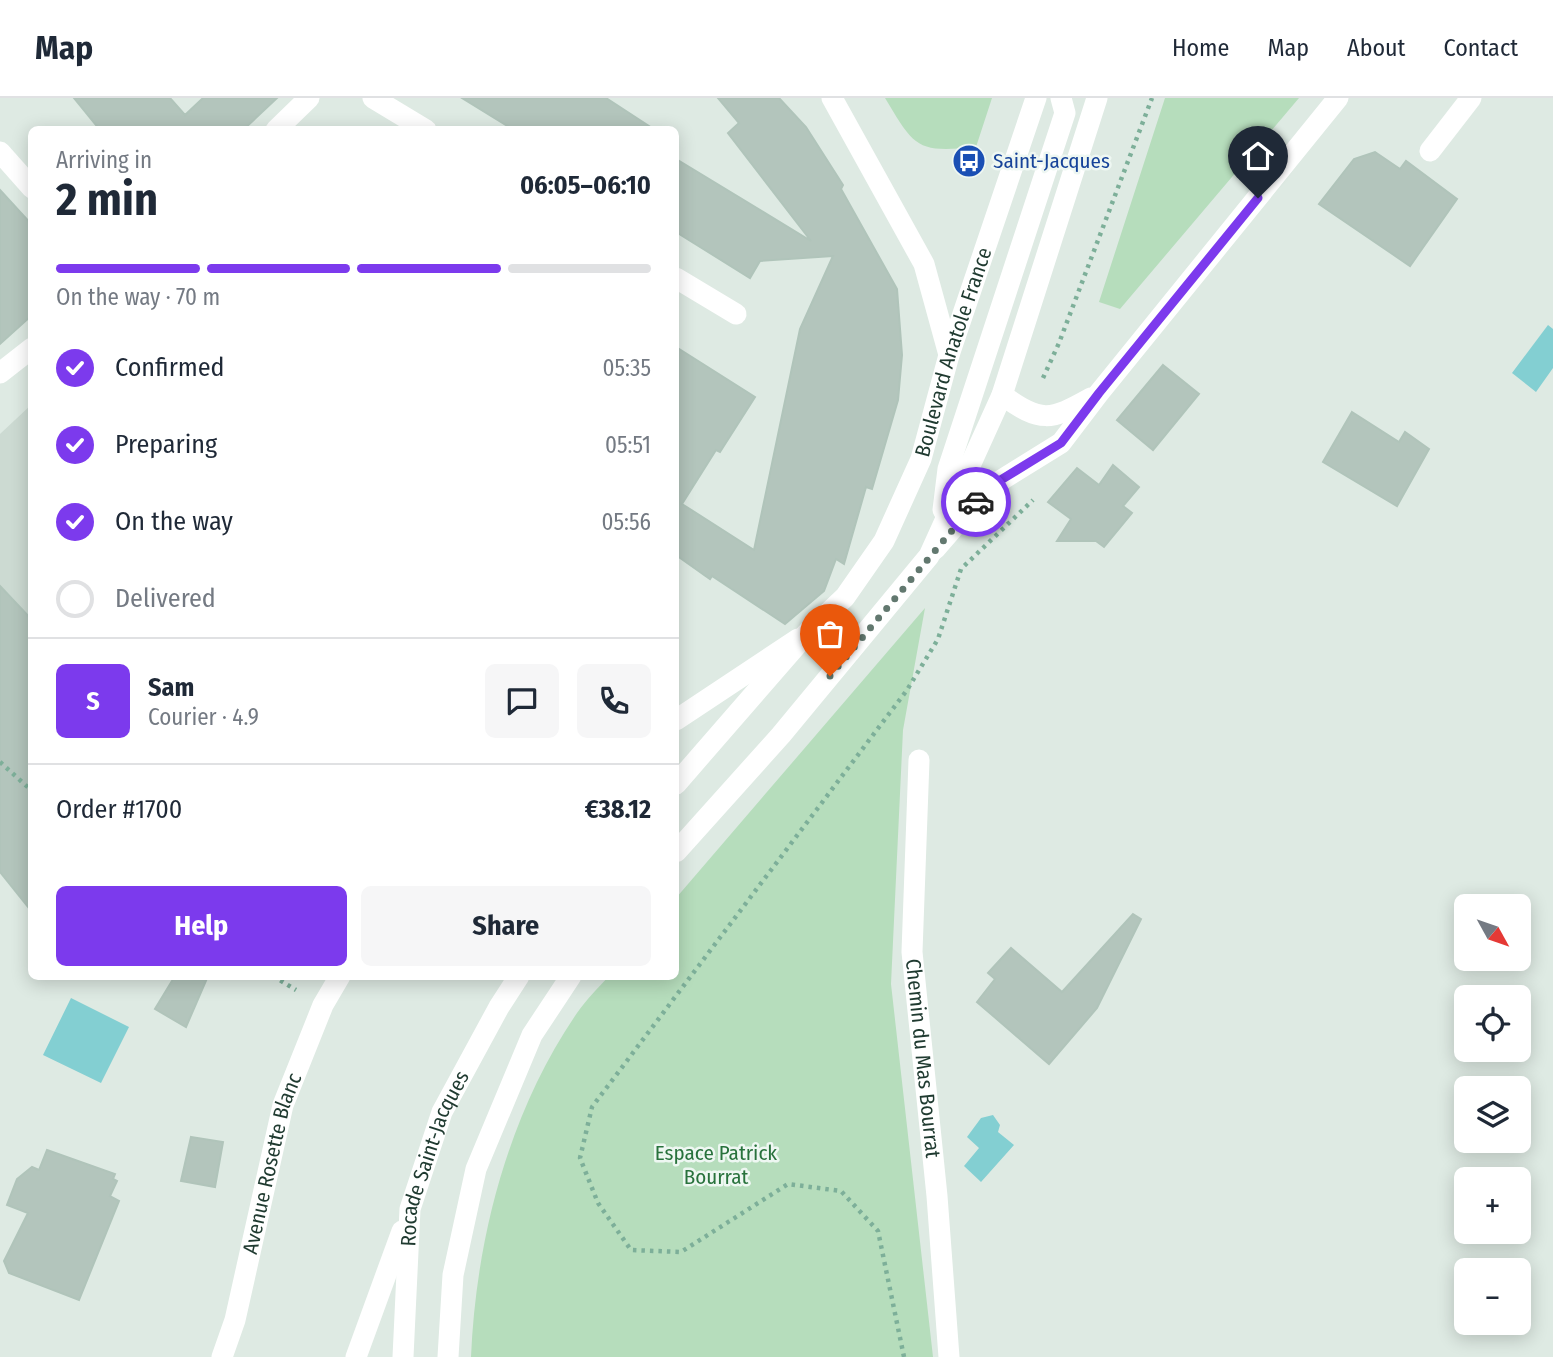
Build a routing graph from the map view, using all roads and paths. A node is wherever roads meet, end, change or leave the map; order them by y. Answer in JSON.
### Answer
{"nodes":[{"id":1,"x":309,"y":98,"type":"edge"},
{"id":2,"x":373,"y":98,"type":"edge"},
{"id":3,"x":832,"y":98,"type":"edge"},
{"id":4,"x":1036,"y":98,"type":"edge"},
{"id":5,"x":1061,"y":98,"type":"edge"},
{"id":6,"x":1097,"y":98,"type":"edge"},
{"id":7,"x":1152,"y":98,"type":"edge"},
{"id":8,"x":1338,"y":98,"type":"edge"},
{"id":9,"x":1471,"y":98,"type":"edge"},
{"id":10,"x":280,"y":126,"type":"edge"},
{"id":11,"x":419,"y":126,"type":"edge"},
{"id":12,"x":1430,"y":151,"type":"dead end"},
{"id":13,"x":0,"y":152,"type":"edge"},
{"id":14,"x":28,"y":184,"type":"edge"},
{"id":15,"x":679,"y":280,"type":"edge"},
{"id":16,"x":736,"y":314,"type":"dead end"},
{"id":17,"x":28,"y":351,"type":"edge"},
{"id":18,"x":949,"y":355,"type":"junction"},
{"id":19,"x":0,"y":373,"type":"edge"},
{"id":20,"x":1099,"y":393,"type":"junction"},
{"id":21,"x":1002,"y":395,"type":"junction"},
{"id":22,"x":1027,"y":413,"type":"junction"},
{"id":23,"x":1019,"y":469,"type":"junction"},
{"id":24,"x":1034,"y":498,"type":"dead end"},
{"id":25,"x":1025,"y":508,"type":"junction"},
{"id":26,"x":939,"y":536,"type":"junction"},
{"id":27,"x":929,"y":556,"type":"junction"},
{"id":28,"x":808,"y":632,"type":"junction"},
{"id":29,"x":679,"y":718,"type":"edge"},
{"id":30,"x":919,"y":760,"type":"dead end"},
{"id":31,"x":0,"y":762,"type":"edge"},
{"id":32,"x":679,"y":781,"type":"edge"},
{"id":33,"x":28,"y":787,"type":"edge"},
{"id":34,"x":679,"y":849,"type":"edge"},
{"id":35,"x":338,"y":980,"type":"edge"},
{"id":36,"x":516,"y":980,"type":"edge"},
{"id":37,"x":568,"y":980,"type":"edge"},
{"id":38,"x":410,"y":1209,"type":"junction"},
{"id":39,"x":222,"y":1357,"type":"edge"},
{"id":40,"x":356,"y":1357,"type":"edge"},
{"id":41,"x":402,"y":1357,"type":"edge"},
{"id":42,"x":448,"y":1357,"type":"edge"},
{"id":43,"x":904,"y":1357,"type":"edge"},
{"id":44,"x":949,"y":1357,"type":"edge"}],
"edges":[{"from":1,"to":10,"type":"main road"},
{"from":2,"to":11,"type":"main road"},
{"from":3,"to":18,"type":"main road"},
{"from":4,"to":18,"type":"main road","name":"Boulevard Anatole France"},
{"from":5,"to":26,"type":"main road","name":"Boulevard Anatole France"},
{"from":6,"to":21,"type":"main road","name":"Boulevard Anatole France"},
{"from":7,"to":22,"type":"path"},
{"from":8,"to":20,"type":"main road"},
{"from":9,"to":12,"type":"main road"},
{"from":13,"to":14,"type":"main road"},
{"from":15,"to":16,"type":"main road"},
{"from":17,"to":19,"type":"main road"},
{"from":18,"to":28,"type":"main road","name":"Boulevard Anatole France"},
{"from":20,"to":22,"type":"main road"},
{"from":20,"to":23,"type":"main road"},
{"from":21,"to":22,"type":"main road"},
{"from":21,"to":26,"type":"main road","name":"Boulevard Anatole France"},
{"from":23,"to":25,"type":"path"},
{"from":23,"to":27,"type":"main road"},
{"from":24,"to":25,"type":"path"},
{"from":25,"to":43,"type":"path"},
{"from":26,"to":27,"type":"main road","name":"Boulevard Anatole France"},
{"from":27,"to":34,"type":"main road"},
{"from":28,"to":29,"type":"main road"},
{"from":28,"to":32,"type":"main road"},
{"from":30,"to":44,"type":"main road","name":"Chemin du Mas Bourrat"},
{"from":31,"to":33,"type":"path"},
{"from":35,"to":39,"type":"main road","name":"Avenue Rosette Blanc"},
{"from":36,"to":38,"type":"main road","name":"Rocade Saint-Jacques"},
{"from":37,"to":42,"type":"main road","name":"Rocade Saint-Jacques"},
{"from":38,"to":40,"type":"main road"},
{"from":38,"to":41,"type":"main road","name":"Rocade Saint-Jacques"}]}
